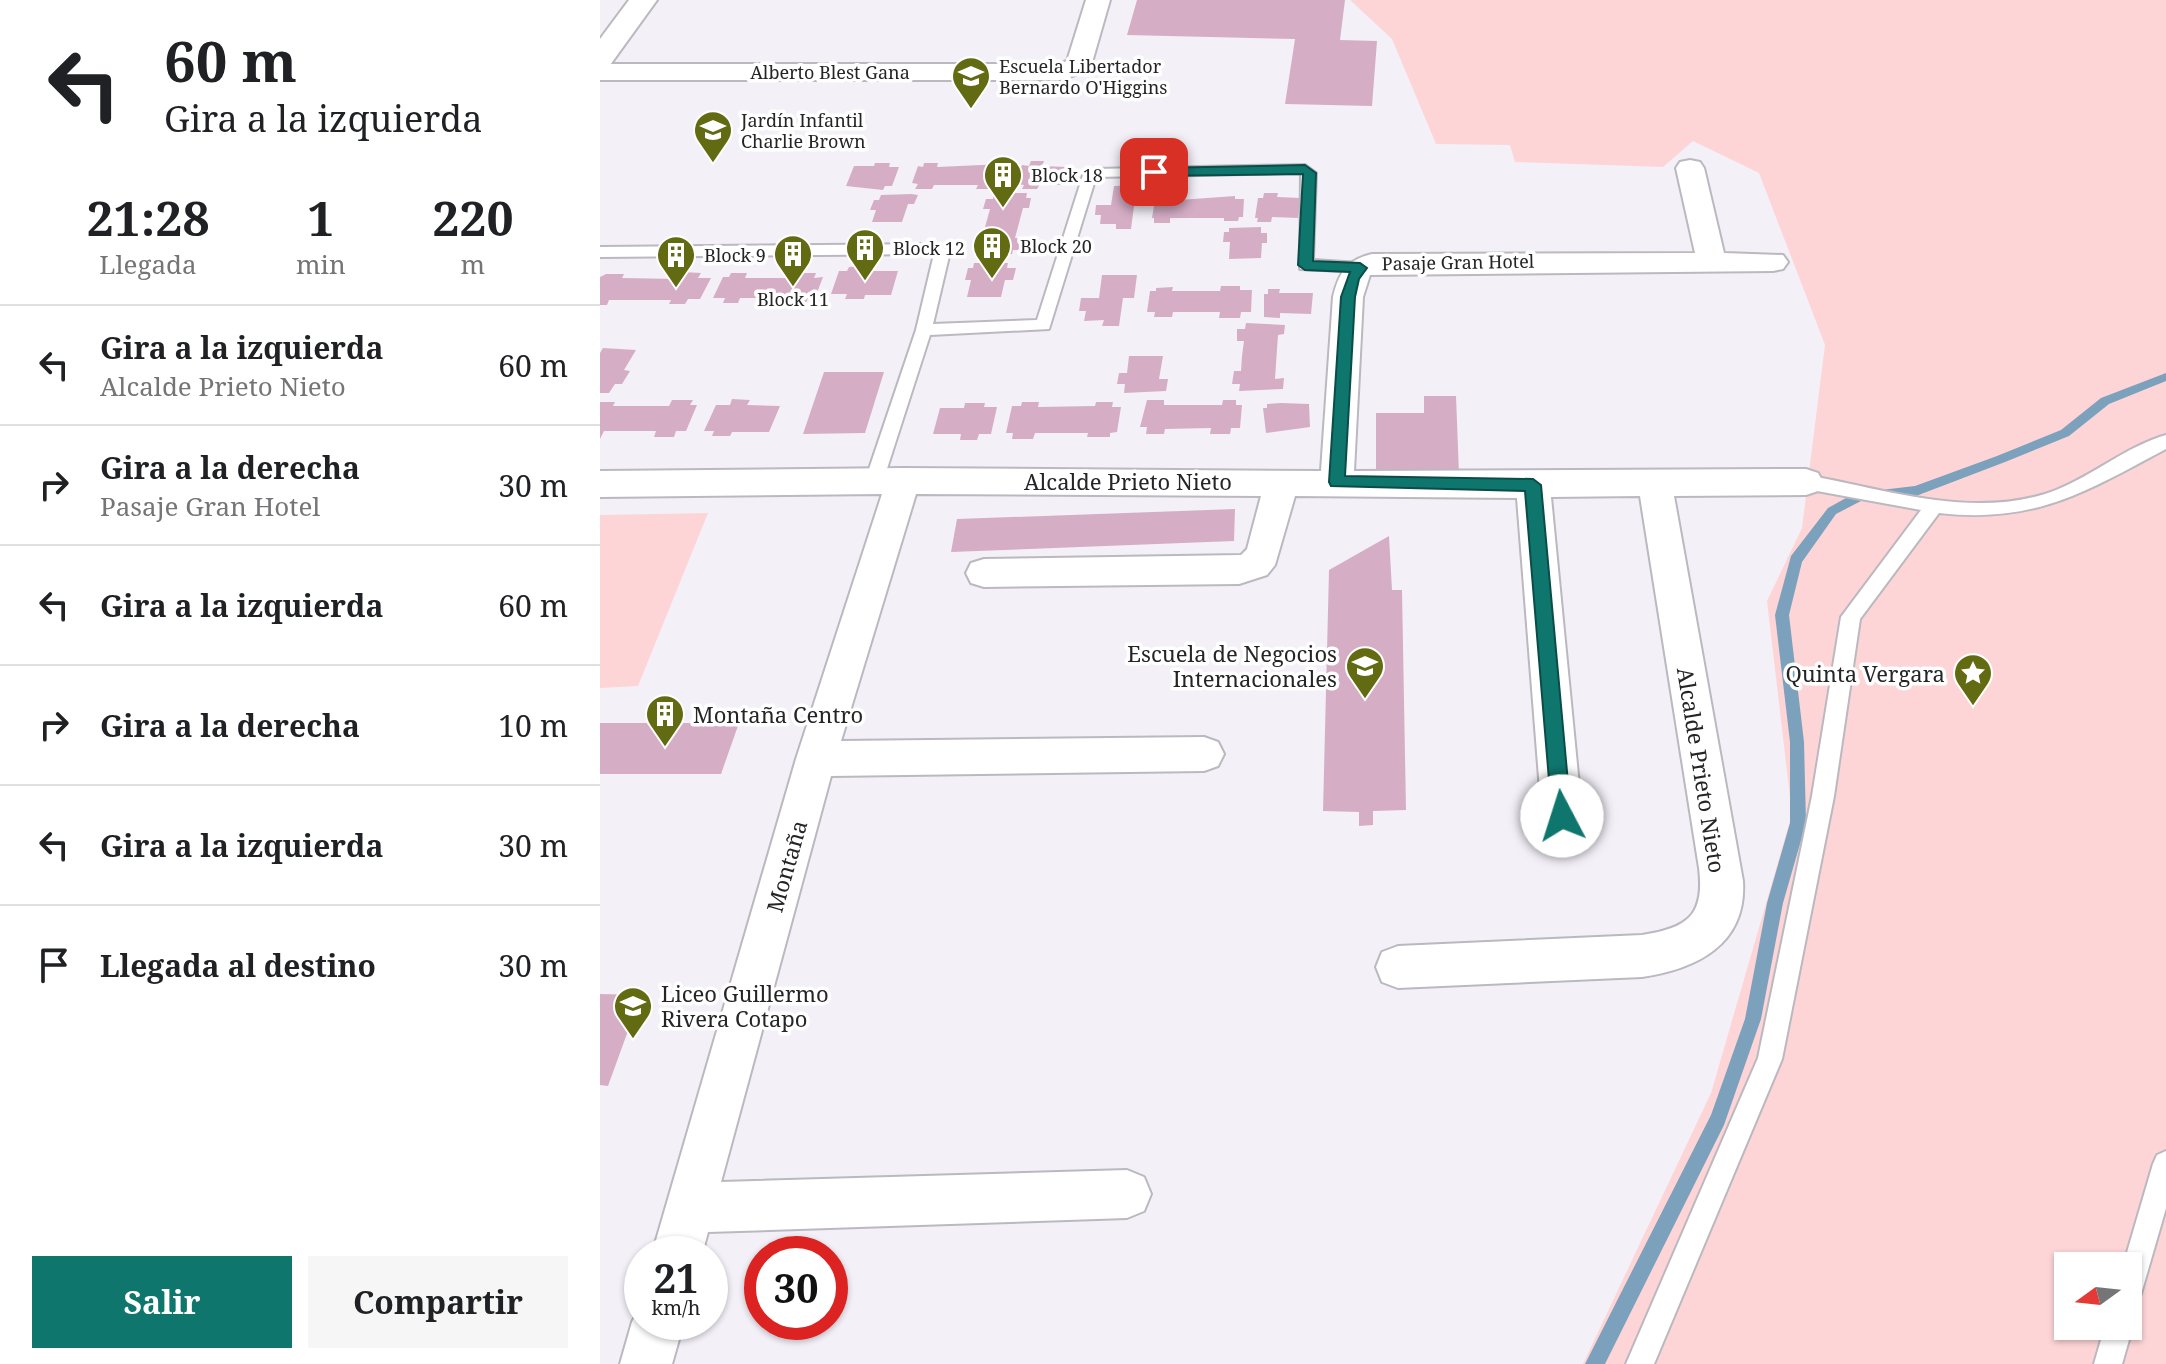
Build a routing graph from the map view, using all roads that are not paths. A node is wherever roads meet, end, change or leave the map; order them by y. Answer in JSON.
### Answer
{"nodes":[{"id":1,"x":643,"y":0,"type":"edge"},
{"id":2,"x":1098,"y":0,"type":"edge"},
{"id":3,"x":600,"y":59,"type":"edge"},
{"id":4,"x":600,"y":72,"type":"edge"},
{"id":5,"x":1690,"y":168,"type":"dead end"},
{"id":6,"x":600,"y":252,"type":"edge"},
{"id":7,"x":1712,"y":262,"type":"junction"},
{"id":8,"x":1773,"y":262,"type":"dead end"},
{"id":9,"x":1360,"y":268,"type":"junction"},
{"id":10,"x":924,"y":330,"type":"junction"},
{"id":11,"x":2166,"y":441,"type":"edge"},
{"id":12,"x":889,"y":481,"type":"junction"},
{"id":13,"x":1282,"y":482,"type":"junction"},
{"id":14,"x":1337,"y":482,"type":"junction"},
{"id":15,"x":1806,"y":482,"type":"joint"},
{"id":16,"x":600,"y":484,"type":"edge"},
{"id":17,"x":1655,"y":484,"type":"junction"},
{"id":18,"x":1533,"y":485,"type":"junction"},
{"id":19,"x":1933,"y":508,"type":"junction"},
{"id":20,"x":984,"y":573,"type":"dead end"},
{"id":21,"x":1204,"y":754,"type":"dead end"},
{"id":22,"x":816,"y":759,"type":"junction"},
{"id":23,"x":1562,"y":816,"type":"dead end"},
{"id":24,"x":1398,"y":967,"type":"dead end"},
{"id":25,"x":2166,"y":1164,"type":"edge"},
{"id":26,"x":1127,"y":1194,"type":"dead end"},
{"id":27,"x":690,"y":1208,"type":"junction"},
{"id":28,"x":682,"y":1236,"type":"edge"},
{"id":29,"x":2140,"y":1252,"type":"edge"},
{"id":30,"x":653,"y":1340,"type":"edge"},
{"id":31,"x":2115,"y":1340,"type":"edge"},
{"id":32,"x":646,"y":1364,"type":"edge"},
{"id":33,"x":1640,"y":1364,"type":"edge"},
{"id":34,"x":2108,"y":1364,"type":"edge"}],
"edges":[{"from":1,"to":3,"type":"main road"},
{"from":2,"to":4,"type":"street","name":"Alberto Blest Gana"},
{"from":5,"to":7,"type":"street"},
{"from":6,"to":10,"type":"lane"},
{"from":7,"to":8,"type":"street","name":"Pasaje Gran Hotel"},
{"from":7,"to":9,"type":"street","name":"Pasaje Gran Hotel"},
{"from":9,"to":10,"type":"lane"},
{"from":9,"to":14,"type":"street","name":"Pasaje Gran Hotel"},
{"from":10,"to":12,"type":"lane"},
{"from":11,"to":19,"type":"lane"},
{"from":12,"to":13,"type":"street","name":"Alcalde Prieto Nieto"},
{"from":12,"to":16,"type":"street","name":"Alcalde Prieto Nieto"},
{"from":12,"to":22,"type":"street","name":"Montaña"},
{"from":13,"to":14,"type":"street","name":"Alcalde Prieto Nieto"},
{"from":13,"to":20,"type":"street"},
{"from":14,"to":18,"type":"street","name":"Alcalde Prieto Nieto"},
{"from":15,"to":17,"type":"street","name":"Alcalde Prieto Nieto"},
{"from":15,"to":19,"type":"lane"},
{"from":17,"to":18,"type":"street","name":"Alcalde Prieto Nieto"},
{"from":17,"to":24,"type":"street","name":"Alcalde Prieto Nieto"},
{"from":18,"to":23,"type":"street"},
{"from":19,"to":33,"type":"lane"},
{"from":21,"to":22,"type":"street"},
{"from":22,"to":27,"type":"street","name":"Montaña"},
{"from":25,"to":29,"type":"lane"},
{"from":26,"to":27,"type":"street"},
{"from":27,"to":28,"type":"street","name":"Montaña"},
{"from":30,"to":32,"type":"street"},
{"from":31,"to":34,"type":"lane"}]}
